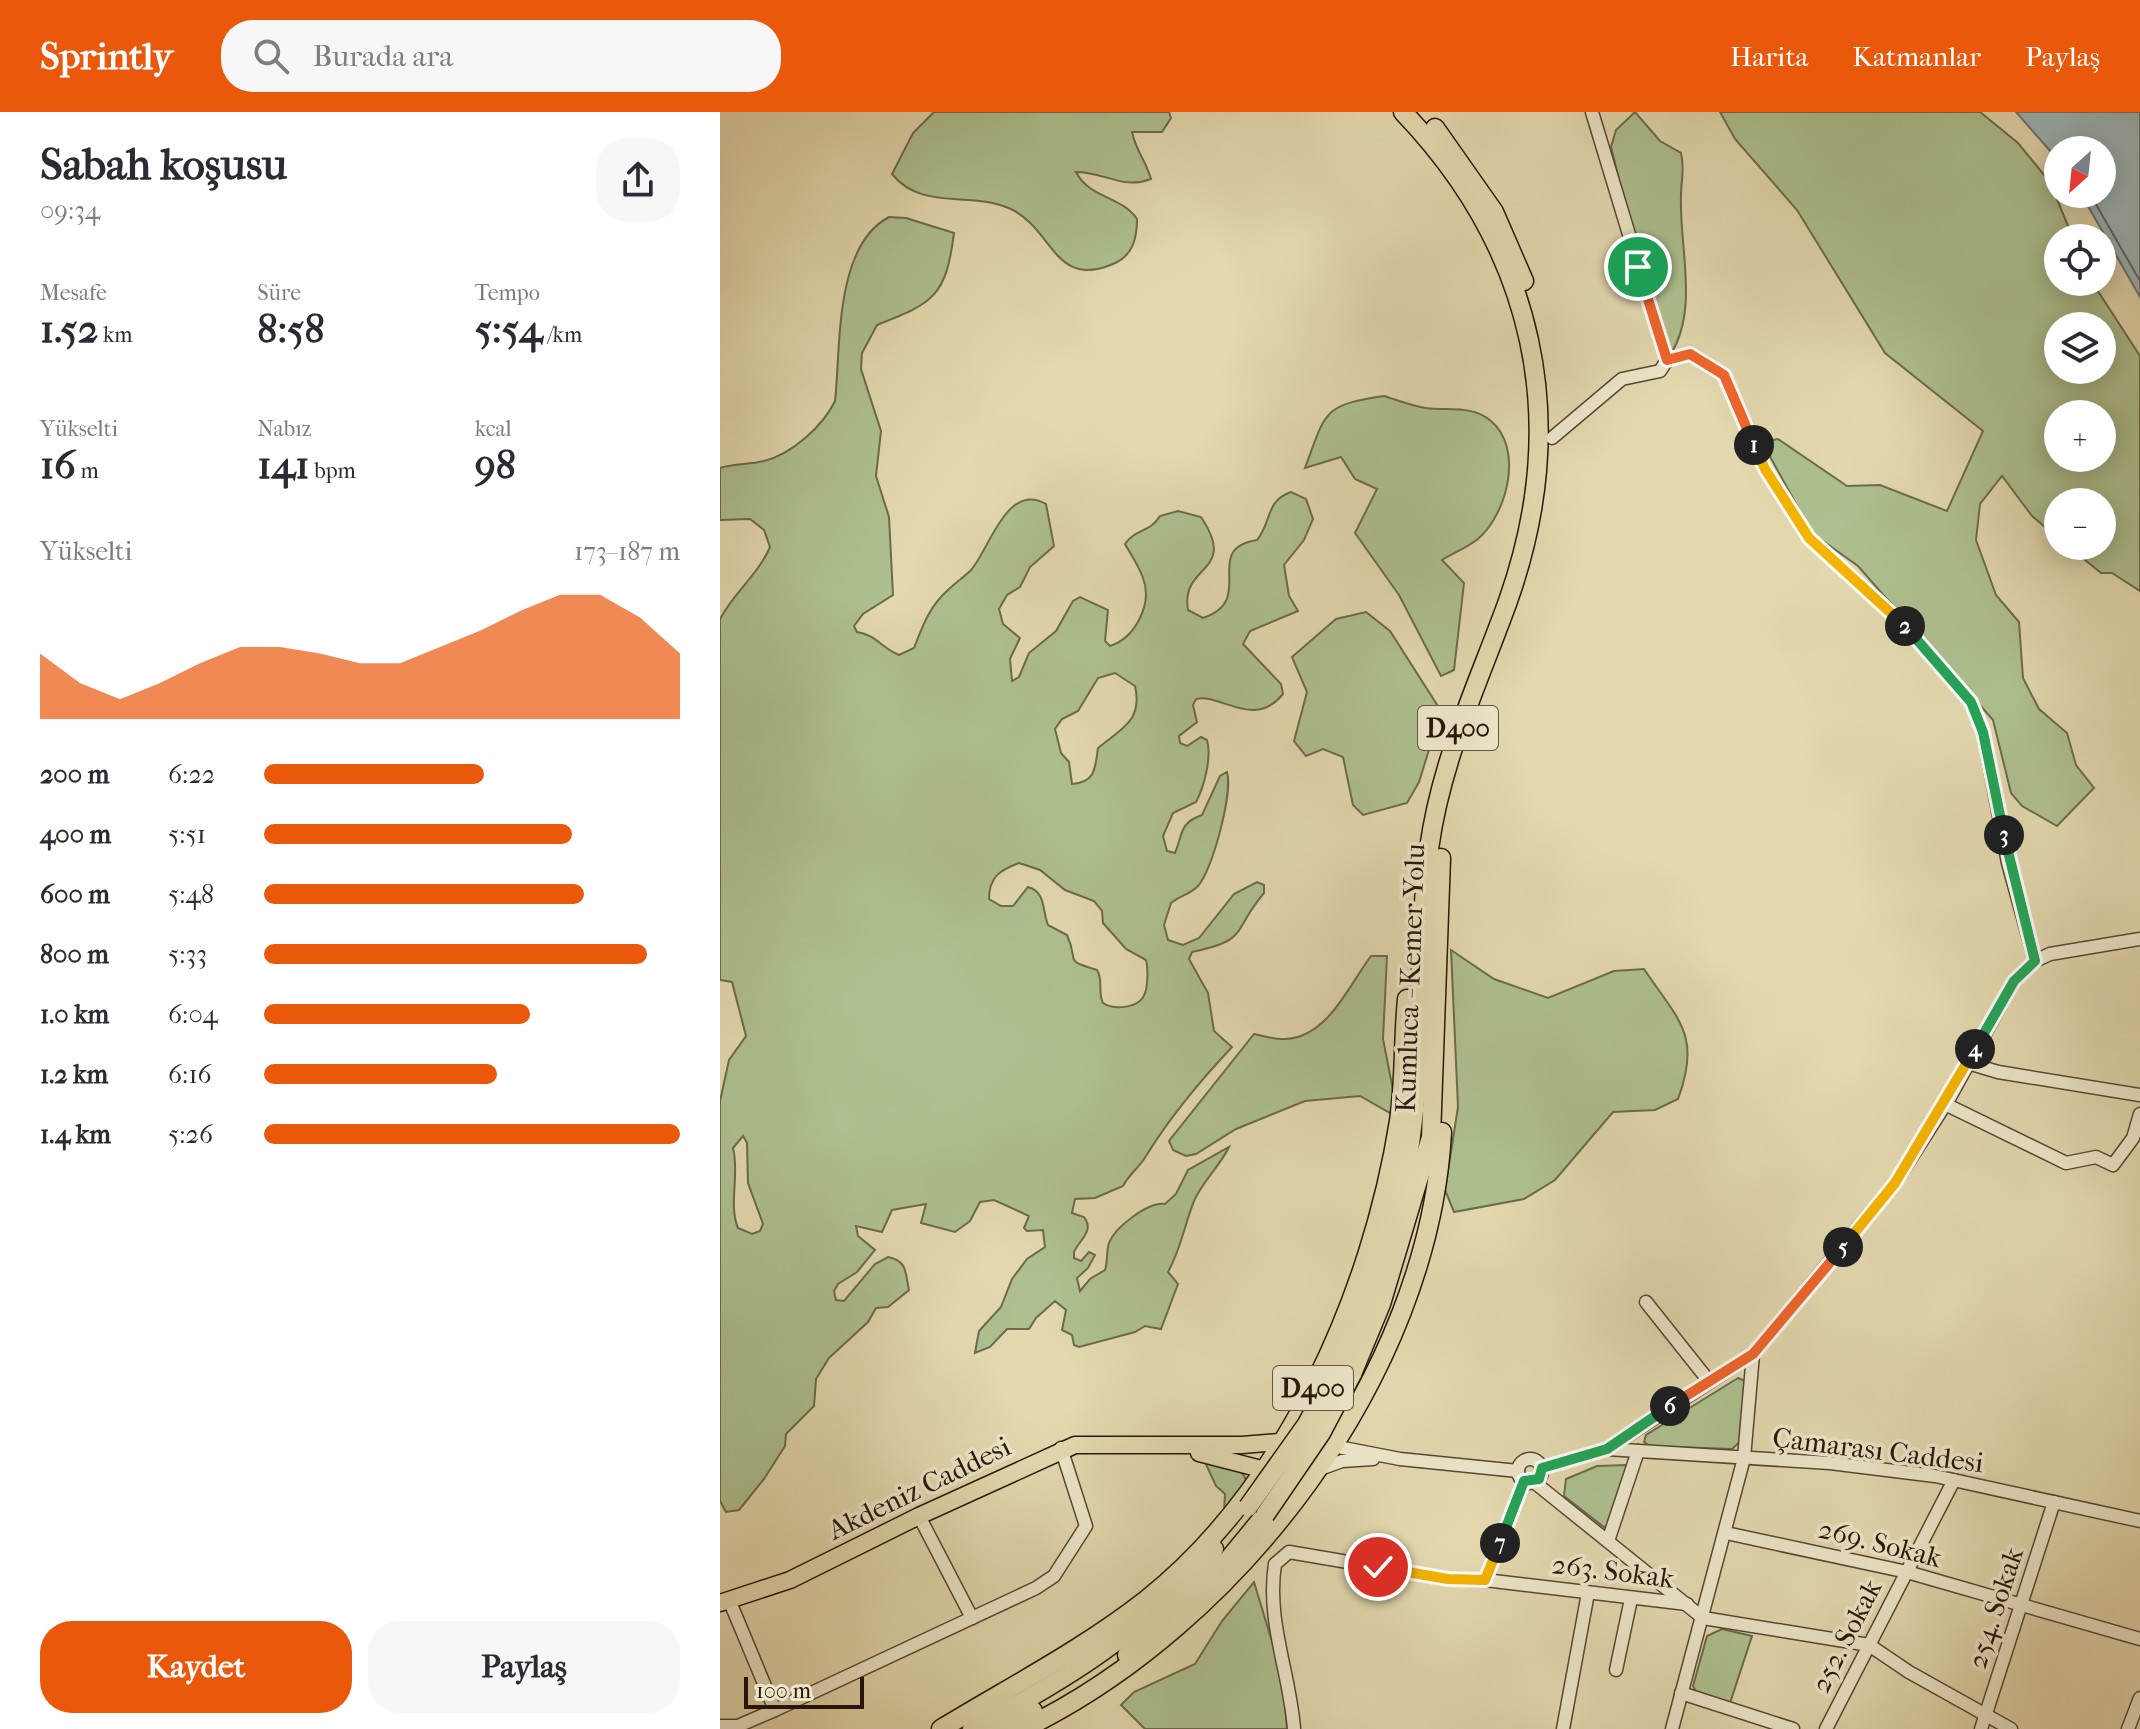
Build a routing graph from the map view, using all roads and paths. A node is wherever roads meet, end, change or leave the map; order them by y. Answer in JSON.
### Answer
{"nodes":[{"id":1,"x":1403,"y":112,"type":"edge"},
{"id":2,"x":1420,"y":112,"type":"edge"},
{"id":3,"x":1592,"y":112,"type":"edge"},
{"id":4,"x":1667,"y":360,"type":"junction"},
{"id":5,"x":1552,"y":438,"type":"junction"},
{"id":6,"x":1426,"y":891,"type":"junction"},
{"id":7,"x":2140,"y":939,"type":"edge"},
{"id":8,"x":1437,"y":942,"type":"junction"},
{"id":9,"x":2035,"y":961,"type":"junction"},
{"id":10,"x":1968,"y":1063,"type":"junction"},
{"id":11,"x":2140,"y":1095,"type":"edge"},
{"id":12,"x":1945,"y":1104,"type":"junction"},
{"id":13,"x":2140,"y":1114,"type":"edge"},
{"id":14,"x":1646,"y":1302,"type":"dead end"},
{"id":15,"x":1753,"y":1354,"type":"junction"},
{"id":16,"x":1708,"y":1380,"type":"junction"},
{"id":17,"x":1283,"y":1441,"type":"junction"},
{"id":18,"x":1146,"y":1443,"type":"junction"},
{"id":19,"x":1333,"y":1446,"type":"junction"},
{"id":20,"x":1061,"y":1448,"type":"junction"},
{"id":21,"x":1607,"y":1449,"type":"junction"},
{"id":22,"x":1638,"y":1451,"type":"junction"},
{"id":23,"x":1744,"y":1458,"type":"junction"},
{"id":24,"x":1400,"y":1459,"type":"junction"},
{"id":25,"x":1542,"y":1468,"type":"junction"},
{"id":26,"x":1264,"y":1470,"type":"junction"},
{"id":27,"x":1316,"y":1471,"type":"junction"},
{"id":28,"x":1526,"y":1478,"type":"junction"},
{"id":29,"x":1954,"y":1480,"type":"junction"},
{"id":30,"x":2054,"y":1502,"type":"junction"},
{"id":31,"x":1257,"y":1511,"type":"junction"},
{"id":32,"x":919,"y":1516,"type":"junction"},
{"id":33,"x":2140,"y":1521,"type":"edge"},
{"id":34,"x":1726,"y":1533,"type":"junction"},
{"id":35,"x":1608,"y":1541,"type":"junction"},
{"id":36,"x":1907,"y":1572,"type":"junction"},
{"id":37,"x":1485,"y":1580,"type":"junction"},
{"id":38,"x":1588,"y":1593,"type":"junction"},
{"id":39,"x":1631,"y":1599,"type":"junction"},
{"id":40,"x":725,"y":1602,"type":"edge"},
{"id":41,"x":1687,"y":1604,"type":"junction"},
{"id":42,"x":2021,"y":1607,"type":"junction"},
{"id":43,"x":972,"y":1618,"type":"junction"},
{"id":44,"x":1703,"y":1618,"type":"junction"},
{"id":45,"x":2140,"y":1639,"type":"edge"},
{"id":46,"x":1869,"y":1645,"type":"junction"},
{"id":47,"x":1616,"y":1670,"type":"dead end"},
{"id":48,"x":1681,"y":1693,"type":"junction"},
{"id":49,"x":2140,"y":1698,"type":"edge"},
{"id":50,"x":775,"y":1710,"type":"junction"},
{"id":51,"x":2138,"y":1712,"type":"edge"},
{"id":52,"x":1985,"y":1715,"type":"junction"},
{"id":53,"x":720,"y":1726,"type":"edge"},
{"id":54,"x":941,"y":1729,"type":"edge"},
{"id":55,"x":972,"y":1729,"type":"edge"},
{"id":56,"x":1000,"y":1729,"type":"edge"},
{"id":57,"x":1023,"y":1729,"type":"edge"},
{"id":58,"x":1294,"y":1729,"type":"edge"},
{"id":59,"x":1563,"y":1729,"type":"edge"},
{"id":60,"x":1672,"y":1729,"type":"edge"},
{"id":61,"x":1793,"y":1729,"type":"edge"},
{"id":62,"x":1826,"y":1729,"type":"edge"},
{"id":63,"x":1981,"y":1729,"type":"edge"},
{"id":64,"x":2011,"y":1729,"type":"edge"},
{"id":65,"x":2128,"y":1729,"type":"edge"}],
"edges":[{"from":1,"to":6,"type":"highway","name":"Kumluca - Kemer Yolu","number":"D400"},
{"from":2,"to":5,"type":"highway","name":"Kumluca - Kemer Yolu","number":"D400"},
{"from":3,"to":4,"type":"street"},
{"from":4,"to":5,"type":"street"},
{"from":4,"to":9,"type":"street"},
{"from":5,"to":8,"type":"highway","name":"Kumluca - Kemer Yolu","number":"D400"},
{"from":6,"to":17,"type":"highway","name":"Kumluca - Kemer Yolu","number":"D400"},
{"from":6,"to":31,"type":"highway","name":"Kumluca - Kemer Yolu","number":"D400","bridge":true},
{"from":7,"to":9,"type":"street"},
{"from":8,"to":19,"type":"highway"},
{"from":8,"to":31,"type":"highway","name":"Kumluca - Kemer Yolu","number":"D400","bridge":true},
{"from":9,"to":10,"type":"street"},
{"from":10,"to":11,"type":"street"},
{"from":10,"to":12,"type":"street"},
{"from":12,"to":13,"type":"street"},
{"from":12,"to":15,"type":"street"},
{"from":14,"to":16,"type":"street"},
{"from":15,"to":16,"type":"street"},
{"from":15,"to":23,"type":"street"},
{"from":16,"to":21,"type":"street"},
{"from":17,"to":18,"type":"main road","name":"Akdeniz Caddesi"},
{"from":17,"to":19,"type":"main road","name":"Akdeniz Caddesi"},
{"from":17,"to":26,"type":"highway","name":"Kumluca - Kemer Yolu","number":"D400"},
{"from":18,"to":20,"type":"main road","name":"Akdeniz Caddesi"},
{"from":18,"to":26,"type":"main road","name":"Akdeniz Caddesi"},
{"from":19,"to":24,"type":"street","name":"Akdeniz Caddesi"},
{"from":19,"to":27,"type":"highway"},
{"from":20,"to":32,"type":"main road","name":"Akdeniz Caddesi"},
{"from":20,"to":43,"type":"street"},
{"from":21,"to":22,"type":"street","name":"Çamarası Caddesi"},
{"from":21,"to":25,"type":"street"},
{"from":22,"to":23,"type":"street","name":"Çamarası Caddesi"},
{"from":22,"to":35,"type":"street"},
{"from":23,"to":29,"type":"street","name":"Çamarası Caddesi"},
{"from":23,"to":34,"type":"street"},
{"from":24,"to":27,"type":"street","name":"Akdeniz Caddesi"},
{"from":24,"to":28,"type":"street","name":"Akdeniz Caddesi"},
{"from":25,"to":28,"type":"street"},
{"from":25,"to":28,"type":"street","name":"Akdeniz Caddesi"},
{"from":26,"to":27,"type":"main road","name":"Akdeniz Caddesi"},
{"from":26,"to":54,"type":"highway","name":"Kumluca - Kemer Yolu","number":"D400"},
{"from":27,"to":57,"type":"highway"},
{"from":28,"to":35,"type":"street"},
{"from":28,"to":37,"type":"street"},
{"from":29,"to":30,"type":"street","name":"Çamarası Caddesi"},
{"from":29,"to":36,"type":"street","name":"252. Sokak"},
{"from":30,"to":33,"type":"street","name":"Çamarası Caddesi"},
{"from":30,"to":42,"type":"street","name":"254. Sokak"},
{"from":31,"to":55,"type":"highway","name":"Kumluca - Kemer Yolu","number":"D400"},
{"from":31,"to":56,"type":"highway","name":"Kumluca - Kemer Yolu","number":"D400"},
{"from":32,"to":40,"type":"main road","name":"Akdeniz Caddesi"},
{"from":32,"to":43,"type":"street"},
{"from":34,"to":36,"type":"street","name":"269. Sokak"},
{"from":34,"to":44,"type":"street"},
{"from":35,"to":41,"type":"street"},
{"from":36,"to":42,"type":"street","name":"269. Sokak"},
{"from":36,"to":46,"type":"street","name":"252. Sokak"},
{"from":37,"to":38,"type":"street","name":"263. Sokak"},
{"from":37,"to":58,"type":"street","name":"263. Sokak"},
{"from":38,"to":39,"type":"street","name":"263. Sokak"},
{"from":38,"to":59,"type":"street"},
{"from":39,"to":41,"type":"street","name":"263. Sokak"},
{"from":39,"to":47,"type":"street"},
{"from":40,"to":50,"type":"street"},
{"from":41,"to":44,"type":"street"},
{"from":42,"to":45,"type":"street","name":"269. Sokak"},
{"from":42,"to":52,"type":"street","name":"254. Sokak"},
{"from":43,"to":50,"type":"street"},
{"from":44,"to":46,"type":"street"},
{"from":44,"to":48,"type":"street"},
{"from":46,"to":52,"type":"street"},
{"from":46,"to":62,"type":"street","name":"252. Sokak"},
{"from":48,"to":60,"type":"street"},
{"from":48,"to":61,"type":"street"},
{"from":49,"to":51,"type":"street"},
{"from":50,"to":53,"type":"street"},
{"from":51,"to":65,"type":"street"},
{"from":52,"to":63,"type":"street","name":"254. Sokak"},
{"from":52,"to":64,"type":"street"}]}
